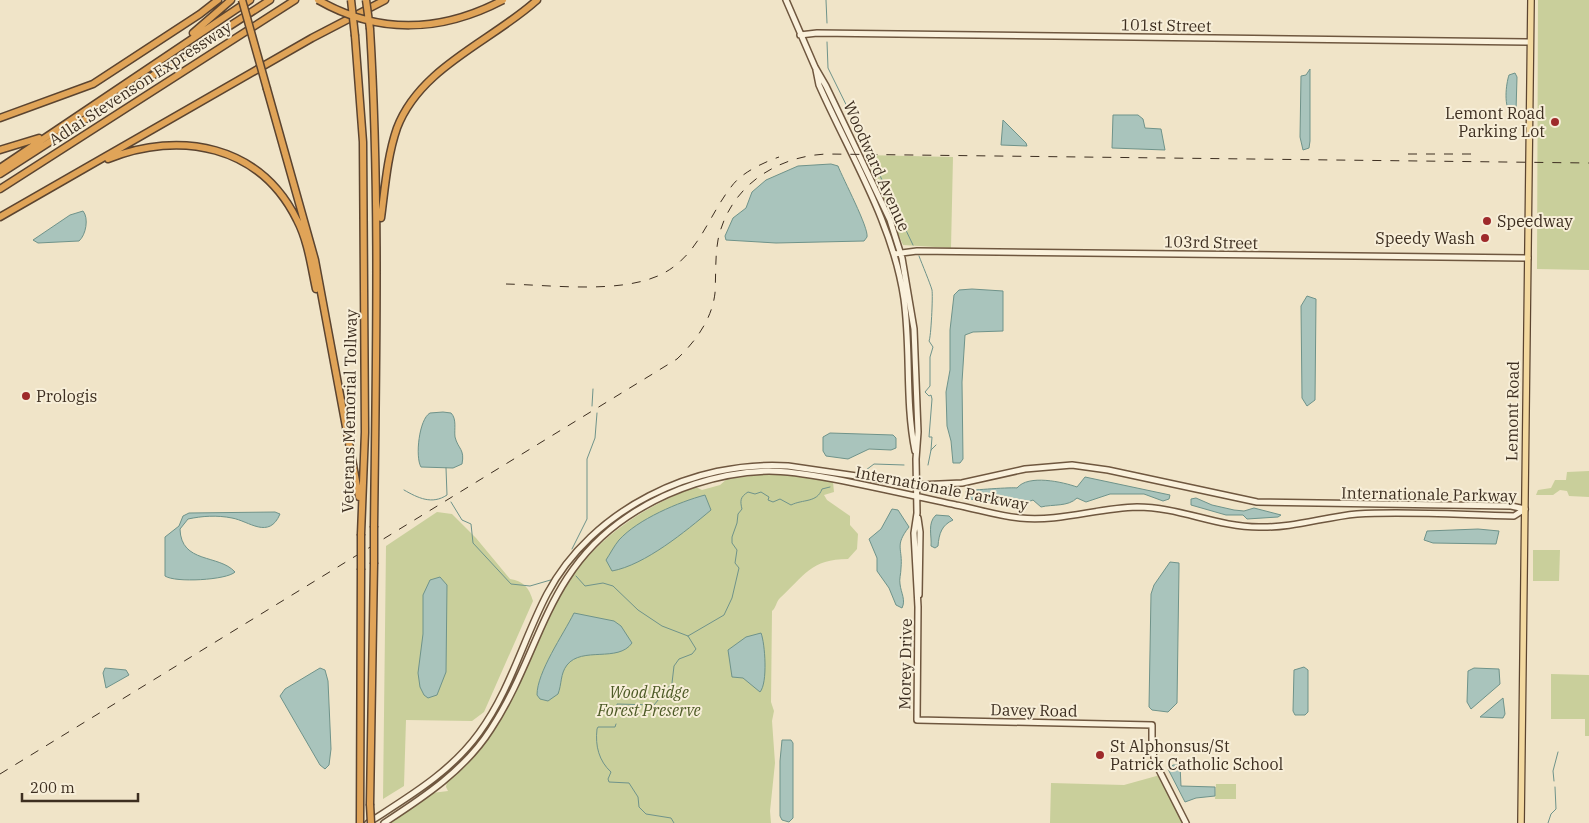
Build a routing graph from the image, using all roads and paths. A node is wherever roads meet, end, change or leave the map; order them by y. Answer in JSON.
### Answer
{"nodes":[{"id":1,"x":218,"y":0,"type":"edge"},
{"id":2,"x":232,"y":0,"type":"edge"},
{"id":3,"x":242,"y":0,"type":"edge"},
{"id":4,"x":250,"y":0,"type":"edge"},
{"id":5,"x":270,"y":0,"type":"edge"},
{"id":6,"x":295,"y":0,"type":"edge"},
{"id":7,"x":318,"y":0,"type":"edge"},
{"id":8,"x":351,"y":0,"type":"edge"},
{"id":9,"x":366,"y":0,"type":"edge"},
{"id":10,"x":385,"y":0,"type":"edge"},
{"id":11,"x":503,"y":0,"type":"edge"},
{"id":12,"x":537,"y":0,"type":"edge"},
{"id":13,"x":781,"y":0,"type":"edge"},
{"id":14,"x":1531,"y":0,"type":"edge"},
{"id":15,"x":786,"y":3,"type":"edge"},
{"id":16,"x":800,"y":35,"type":"junction"},
{"id":17,"x":1530,"y":42,"type":"junction"},
{"id":18,"x":169,"y":53,"type":"junction"},
{"id":19,"x":815,"y":67,"type":"junction"},
{"id":20,"x":115,"y":115,"type":"junction"},
{"id":21,"x":0,"y":118,"type":"edge"},
{"id":22,"x":47,"y":136,"type":"junction"},
{"id":23,"x":0,"y":150,"type":"edge"},
{"id":24,"x":0,"y":168,"type":"edge"},
{"id":25,"x":86,"y":168,"type":"junction"},
{"id":26,"x":0,"y":174,"type":"edge"},
{"id":27,"x":0,"y":189,"type":"edge"},
{"id":28,"x":0,"y":194,"type":"edge"},
{"id":29,"x":0,"y":217,"type":"edge"},
{"id":30,"x":378,"y":242,"type":"junction"},
{"id":31,"x":901,"y":253,"type":"junction"},
{"id":32,"x":894,"y":254,"type":"junction"},
{"id":33,"x":1528,"y":258,"type":"junction"},
{"id":34,"x":326,"y":327,"type":"junction"},
{"id":35,"x":916,"y":458,"type":"junction"},
{"id":36,"x":918,"y":485,"type":"junction"},
{"id":37,"x":918,"y":496,"type":"junction"},
{"id":38,"x":1525,"y":509,"type":"junction"},
{"id":39,"x":361,"y":511,"type":"junction"},
{"id":40,"x":568,"y":563,"type":"junction"},
{"id":41,"x":573,"y":569,"type":"junction"},
{"id":42,"x":917,"y":720,"type":"joint"},
{"id":43,"x":360,"y":823,"type":"edge"},
{"id":44,"x":369,"y":823,"type":"edge"},
{"id":45,"x":384,"y":823,"type":"edge"},
{"id":46,"x":1186,"y":823,"type":"edge"},
{"id":47,"x":1520,"y":823,"type":"edge"}],
"edges":[{"from":1,"to":21,"type":"highway"},
{"from":2,"to":18,"type":"highway"},
{"from":3,"to":34,"type":"highway","bridge":true},
{"from":4,"to":18,"type":"highway"},
{"from":5,"to":26,"type":"highway","name":"Adlai Stevenson Expressway"},
{"from":6,"to":20,"type":"highway","name":"Adlai Stevenson Expressway"},
{"from":7,"to":11,"type":"highway","bridge":true},
{"from":8,"to":39,"type":"highway","name":"Veterans Memorial Tollway","bridge":true},
{"from":9,"to":30,"type":"highway","name":"Veterans Memorial Tollway","bridge":true},
{"from":10,"to":25,"type":"highway"},
{"from":12,"to":30,"type":"highway"},
{"from":13,"to":15,"type":"street","name":"Woodward Avenue"},
{"from":14,"to":17,"type":"main road","name":"Lemont Road"},
{"from":15,"to":16,"type":"street","name":"Woodward Avenue"},
{"from":16,"to":17,"type":"street","name":"101st Street"},
{"from":16,"to":19,"type":"street","name":"Woodward Avenue"},
{"from":17,"to":33,"type":"main road","name":"Lemont Road"},
{"from":18,"to":22,"type":"highway"},
{"from":19,"to":31,"type":"street","name":"Woodward Avenue"},
{"from":19,"to":32,"type":"street","name":"Woodward Avenue"},
{"from":20,"to":27,"type":"highway","name":"Adlai Stevenson Expressway"},
{"from":20,"to":28,"type":"highway"},
{"from":22,"to":23,"type":"highway"},
{"from":22,"to":24,"type":"highway"},
{"from":25,"to":29,"type":"highway"},
{"from":25,"to":34,"type":"highway"},
{"from":30,"to":44,"type":"highway","name":"Veterans Memorial Tollway","bridge":true},
{"from":31,"to":32,"type":"street","name":"103rd Street"},
{"from":31,"to":33,"type":"street","name":"103rd Street"},
{"from":31,"to":35,"type":"street","name":"Woodward Avenue"},
{"from":32,"to":35,"type":"street","name":"Woodward Avenue"},
{"from":33,"to":38,"type":"main road","name":"Lemont Road"},
{"from":34,"to":39,"type":"highway"},
{"from":35,"to":36,"type":"street","name":"Woodward Avenue"},
{"from":36,"to":37,"type":"street","name":"Woodward Avenue"},
{"from":36,"to":38,"type":"street","name":"Internationale Parkway"},
{"from":36,"to":40,"type":"street","name":"Internationale Parkway"},
{"from":37,"to":38,"type":"street","name":"Internationale Parkway"},
{"from":37,"to":41,"type":"street","name":"Internationale Parkway"},
{"from":37,"to":42,"type":"street","name":"Morey Drive"},
{"from":38,"to":47,"type":"main road","name":"Lemont Road"},
{"from":39,"to":43,"type":"highway","name":"Veterans Memorial Tollway","bridge":true},
{"from":40,"to":41,"type":"street"},
{"from":40,"to":44,"type":"street","name":"Internationale Parkway"},
{"from":41,"to":45,"type":"street","name":"Internationale Parkway"},
{"from":42,"to":46,"type":"street","name":"Davey Road"}]}
